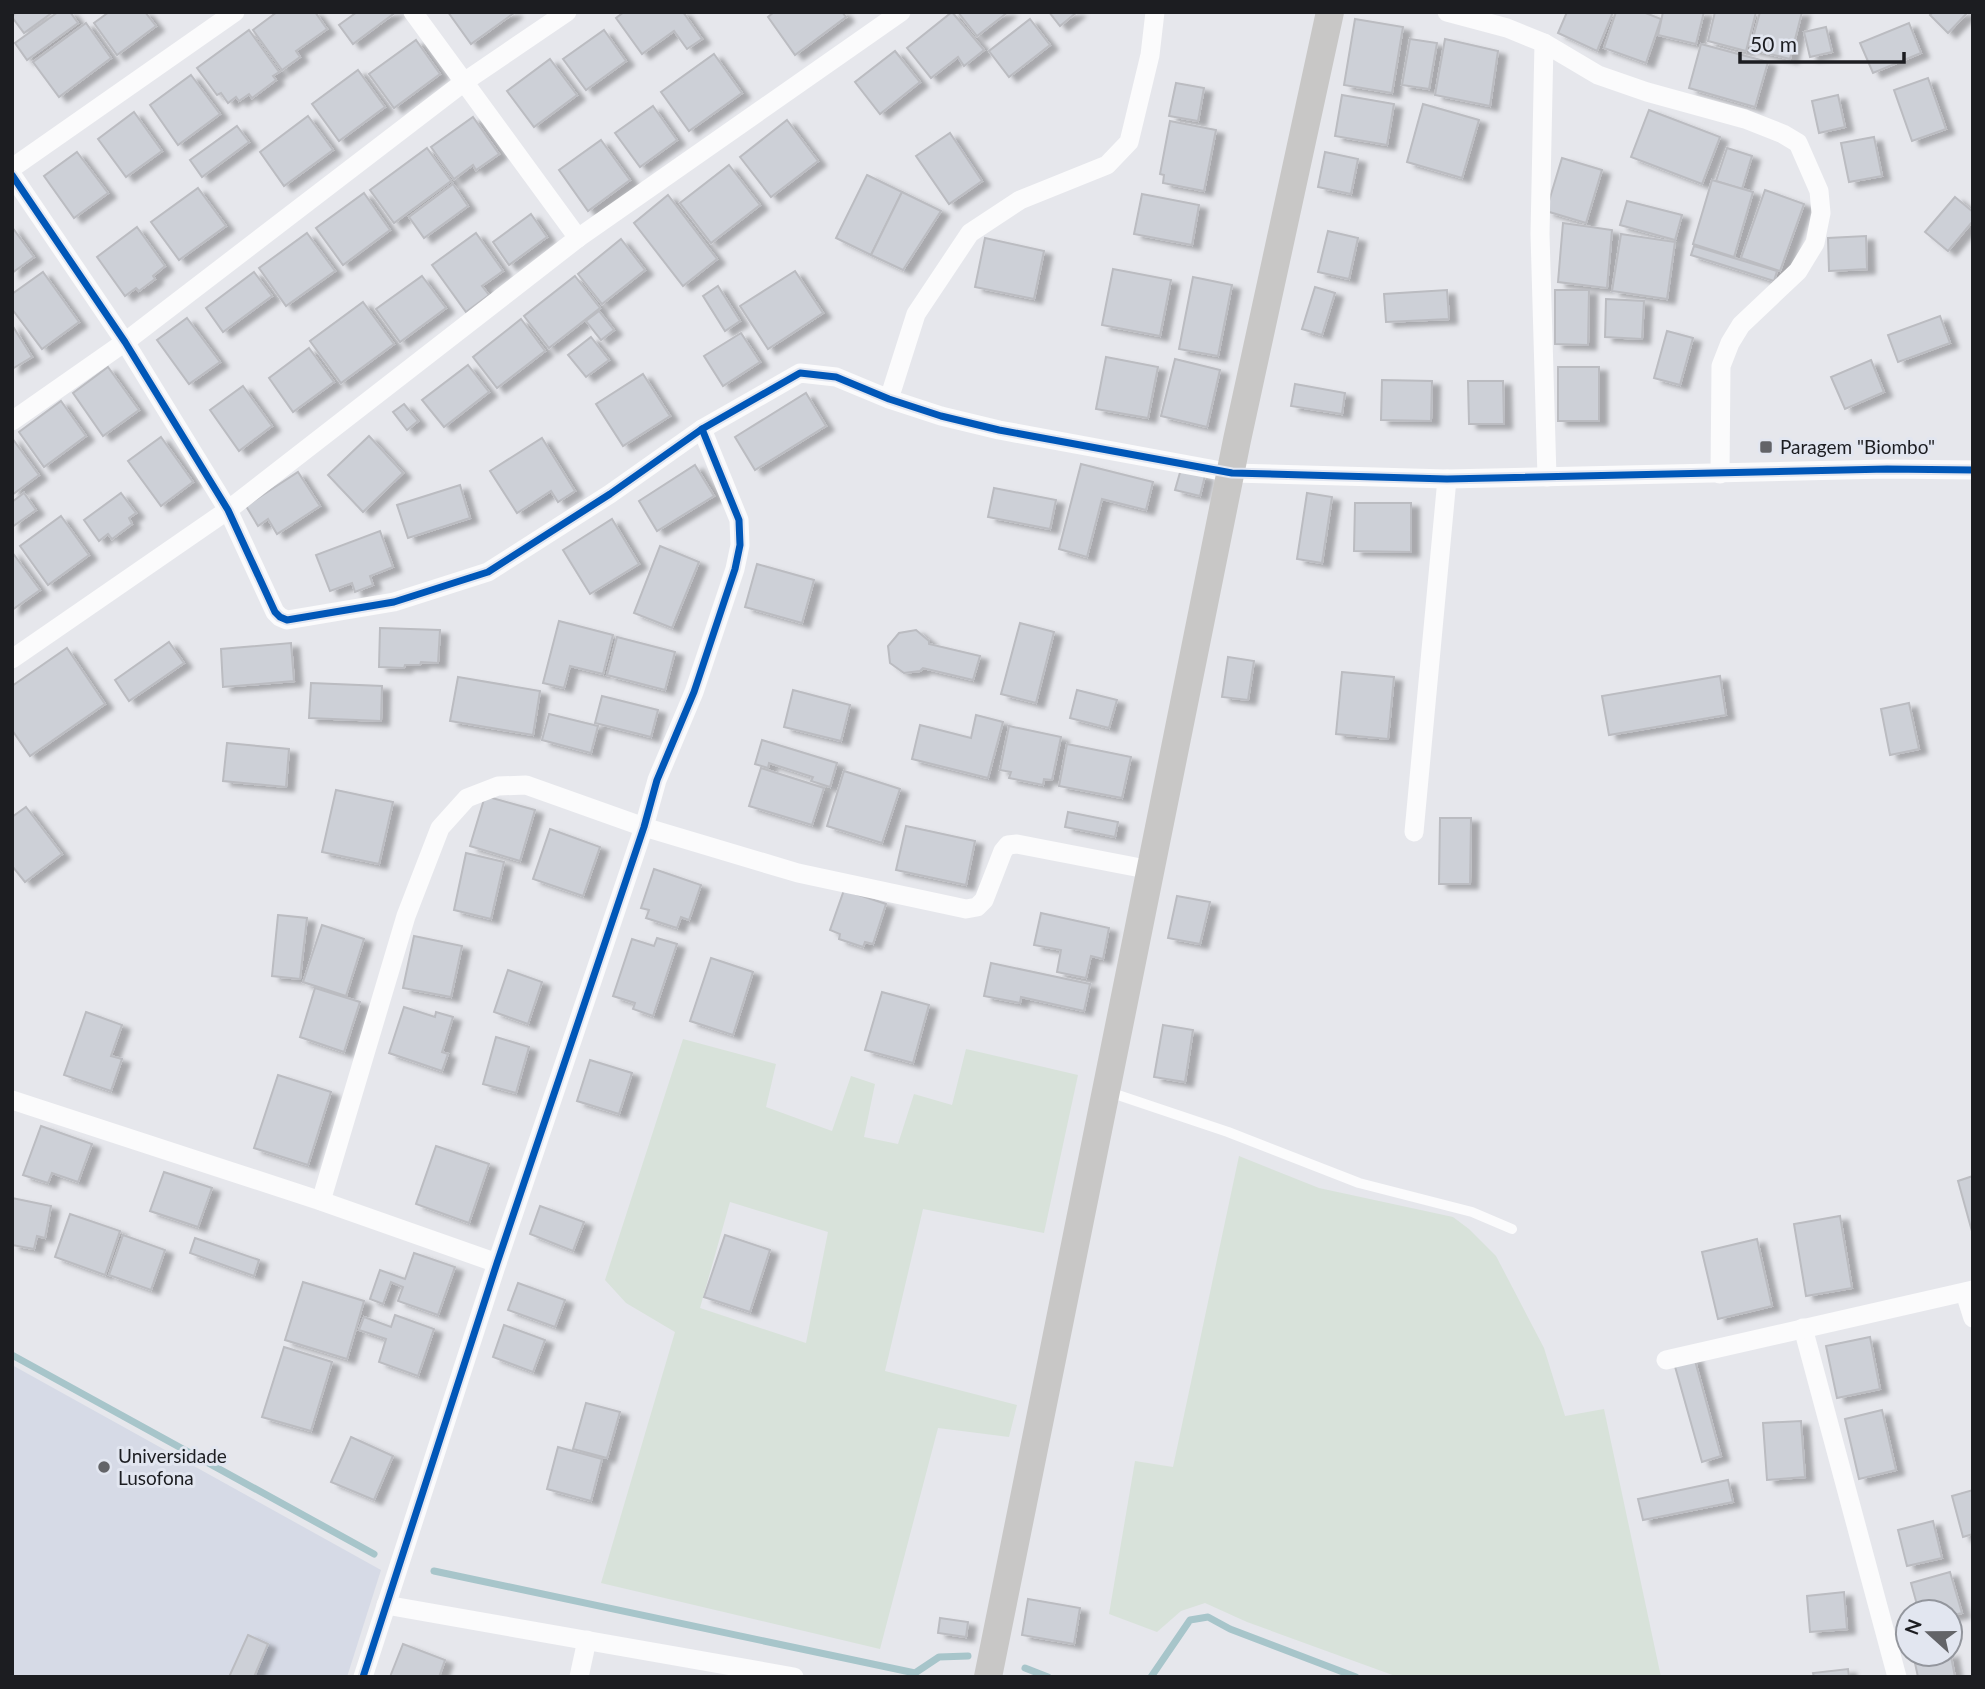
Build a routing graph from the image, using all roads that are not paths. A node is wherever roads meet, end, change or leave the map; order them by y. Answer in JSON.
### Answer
{"nodes":[{"id":1,"x":235,"y":12,"type":"edge"},
{"id":2,"x":413,"y":12,"type":"edge"},
{"id":3,"x":567,"y":12,"type":"edge"},
{"id":4,"x":901,"y":12,"type":"edge"},
{"id":5,"x":1155,"y":12,"type":"edge"},
{"id":6,"x":1330,"y":12,"type":"edge"},
{"id":7,"x":1447,"y":12,"type":"edge"},
{"id":8,"x":1544,"y":43,"type":"junction"},
{"id":9,"x":464,"y":82,"type":"junction"},
{"id":10,"x":12,"y":168,"type":"edge"},
{"id":11,"x":12,"y":175,"type":"edge"},
{"id":12,"x":578,"y":238,"type":"junction"},
{"id":13,"x":125,"y":342,"type":"junction"},
{"id":14,"x":889,"y":399,"type":"junction"},
{"id":15,"x":12,"y":421,"type":"edge"},
{"id":16,"x":702,"y":429,"type":"junction"},
{"id":17,"x":1973,"y":470,"type":"edge"},
{"id":18,"x":1232,"y":473,"type":"junction"},
{"id":19,"x":1720,"y":474,"type":"junction"},
{"id":20,"x":1547,"y":477,"type":"junction"},
{"id":21,"x":1447,"y":479,"type":"junction"},
{"id":22,"x":228,"y":510,"type":"junction"},
{"id":23,"x":12,"y":659,"type":"edge"},
{"id":24,"x":644,"y":827,"type":"junction"},
{"id":25,"x":1414,"y":832,"type":"dead end"},
{"id":26,"x":1151,"y":870,"type":"junction"},
{"id":27,"x":1108,"y":1091,"type":"junction"},
{"id":28,"x":12,"y":1100,"type":"edge"},
{"id":29,"x":321,"y":1201,"type":"junction"},
{"id":30,"x":1512,"y":1229,"type":"dead end"},
{"id":31,"x":498,"y":1263,"type":"junction"},
{"id":32,"x":1969,"y":1291,"type":"edge"},
{"id":33,"x":1973,"y":1318,"type":"edge"},
{"id":34,"x":1804,"y":1328,"type":"junction"},
{"id":35,"x":1666,"y":1360,"type":"dead end"},
{"id":36,"x":386,"y":1605,"type":"junction"},
{"id":37,"x":587,"y":1640,"type":"junction"},
{"id":38,"x":363,"y":1677,"type":"edge"},
{"id":39,"x":579,"y":1677,"type":"edge"},
{"id":40,"x":794,"y":1677,"type":"edge"},
{"id":41,"x":988,"y":1677,"type":"edge"},
{"id":42,"x":1897,"y":1677,"type":"edge"}],
"edges":[{"from":1,"to":10,"type":"street"},
{"from":2,"to":9,"type":"street"},
{"from":3,"to":9,"type":"street"},
{"from":4,"to":12,"type":"street"},
{"from":5,"to":14,"type":"street"},
{"from":6,"to":18,"type":"main road"},
{"from":7,"to":8,"type":"street"},
{"from":8,"to":19,"type":"street"},
{"from":8,"to":20,"type":"street"},
{"from":9,"to":12,"type":"street"},
{"from":9,"to":13,"type":"street"},
{"from":11,"to":13,"type":"street"},
{"from":12,"to":22,"type":"street"},
{"from":13,"to":15,"type":"street"},
{"from":13,"to":22,"type":"street"},
{"from":14,"to":16,"type":"street"},
{"from":14,"to":18,"type":"street"},
{"from":16,"to":22,"type":"street"},
{"from":16,"to":24,"type":"street"},
{"from":17,"to":19,"type":"street"},
{"from":18,"to":21,"type":"street"},
{"from":18,"to":26,"type":"main road"},
{"from":19,"to":20,"type":"street"},
{"from":20,"to":21,"type":"street"},
{"from":21,"to":25,"type":"street"},
{"from":22,"to":23,"type":"street"},
{"from":24,"to":26,"type":"street"},
{"from":24,"to":29,"type":"street"},
{"from":24,"to":31,"type":"street"},
{"from":26,"to":27,"type":"main road"},
{"from":27,"to":30,"type":"lane"},
{"from":27,"to":41,"type":"main road"},
{"from":28,"to":29,"type":"street"},
{"from":29,"to":31,"type":"street"},
{"from":31,"to":36,"type":"street"},
{"from":32,"to":33,"type":"street"},
{"from":32,"to":34,"type":"street"},
{"from":34,"to":35,"type":"street"},
{"from":34,"to":42,"type":"street"},
{"from":36,"to":37,"type":"street"},
{"from":36,"to":38,"type":"street"},
{"from":37,"to":39,"type":"street"},
{"from":37,"to":40,"type":"street"}]}
